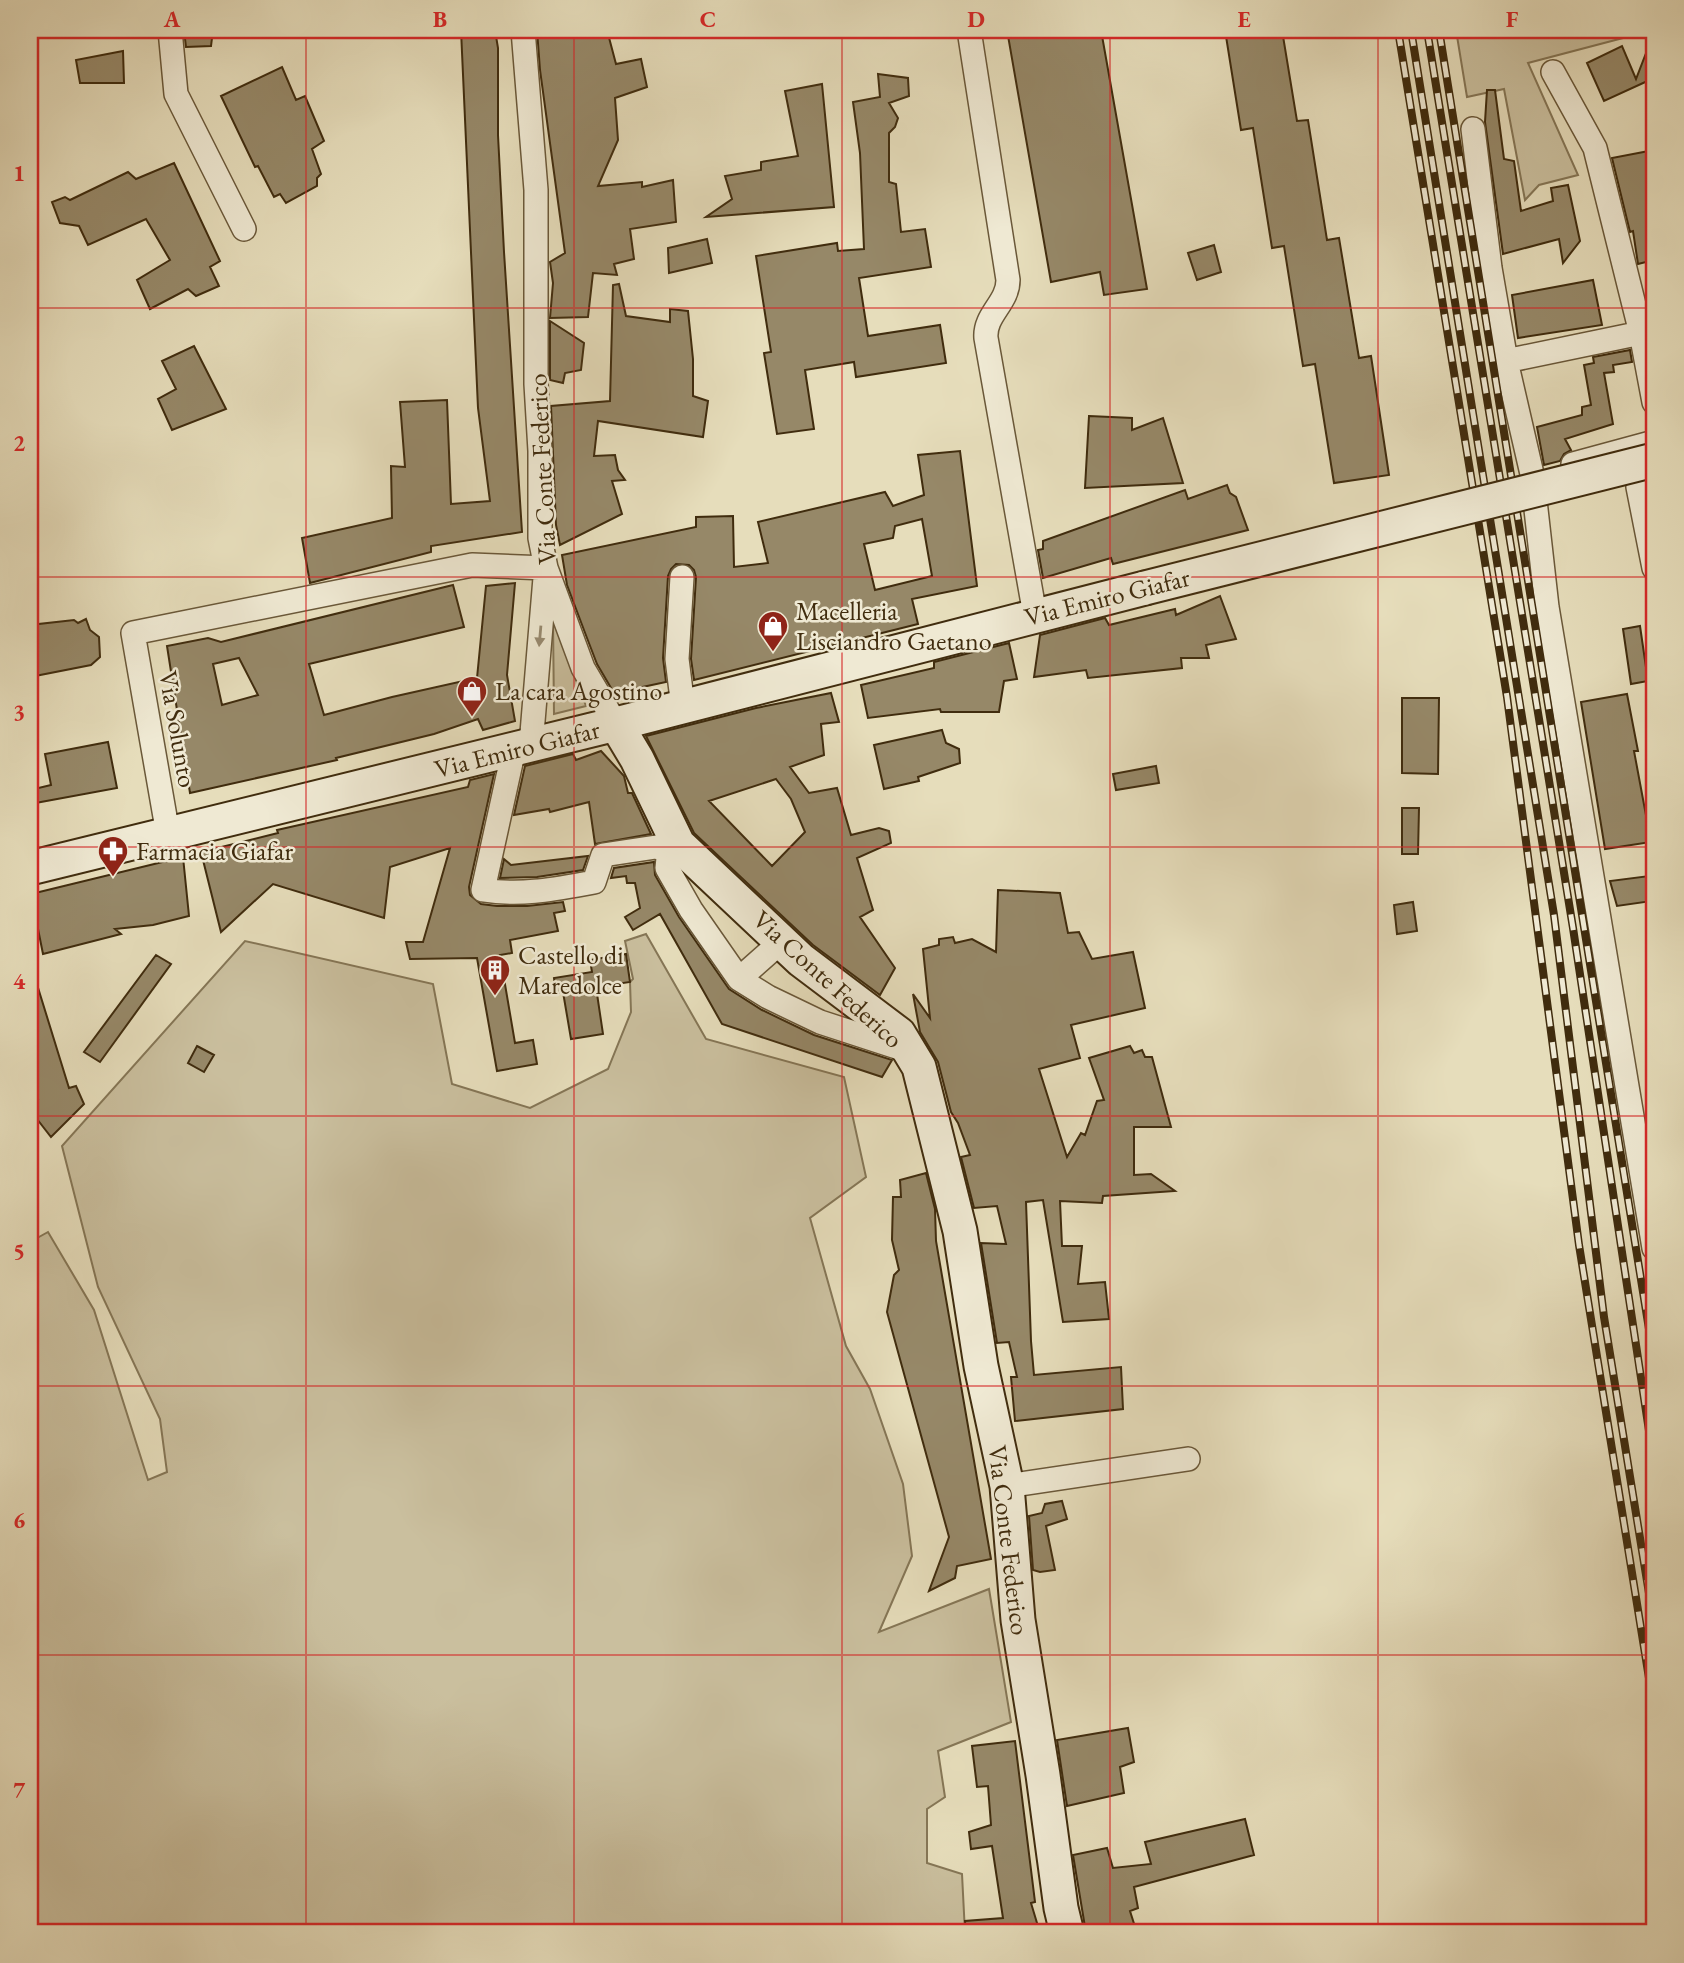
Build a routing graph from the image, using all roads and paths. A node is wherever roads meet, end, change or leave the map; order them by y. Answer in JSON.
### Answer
{"nodes":[{"id":1,"x":170,"y":30,"type":"edge"},
{"id":2,"x":523,"y":30,"type":"edge"},
{"id":3,"x":969,"y":30,"type":"edge"},
{"id":4,"x":1553,"y":72,"type":"dead end"},
{"id":5,"x":1472,"y":129,"type":"dead end"},
{"id":6,"x":244,"y":229,"type":"dead end"},
{"id":7,"x":1641,"y":333,"type":"junction"},
{"id":8,"x":1506,"y":361,"type":"junction"},
{"id":9,"x":1654,"y":402,"type":"edge"},
{"id":10,"x":1654,"y":442,"type":"edge"},
{"id":11,"x":1532,"y":474,"type":"junction"},
{"id":12,"x":1646,"y":474,"type":"edge"},
{"id":13,"x":545,"y":568,"type":"junction"},
{"id":14,"x":1654,"y":568,"type":"edge"},
{"id":15,"x":682,"y":577,"type":"dead end"},
{"id":16,"x":1035,"y":615,"type":"junction"},
{"id":17,"x":683,"y":707,"type":"junction"},
{"id":18,"x":616,"y":724,"type":"junction"},
{"id":19,"x":523,"y":747,"type":"junction"},
{"id":20,"x":167,"y":834,"type":"junction"},
{"id":21,"x":670,"y":840,"type":"junction"},
{"id":22,"x":30,"y":868,"type":"edge"},
{"id":23,"x":782,"y":941,"type":"junction"},
{"id":24,"x":739,"y":979,"type":"junction"},
{"id":25,"x":909,"y":1051,"type":"junction"},
{"id":26,"x":1654,"y":1248,"type":"edge"},
{"id":27,"x":1188,"y":1459,"type":"dead end"},
{"id":28,"x":1007,"y":1486,"type":"junction"},
{"id":29,"x":1068,"y":1933,"type":"edge"}],
"edges":[{"from":1,"to":6,"type":"street"},
{"from":2,"to":13,"type":"street","name":"Via Conte Federico"},
{"from":3,"to":16,"type":"street"},
{"from":4,"to":7,"type":"street"},
{"from":5,"to":8,"type":"street"},
{"from":7,"to":8,"type":"street"},
{"from":7,"to":9,"type":"street"},
{"from":8,"to":11,"type":"street"},
{"from":10,"to":11,"type":"street"},
{"from":11,"to":26,"type":"street"},
{"from":12,"to":14,"type":"street"},
{"from":12,"to":16,"type":"street","name":"Via Emiro Giafar","bridge":true},
{"from":13,"to":18,"type":"street","name":"Via Conte Federico"},
{"from":13,"to":19,"type":"street","one_way":true},
{"from":13,"to":20,"type":"street","name":"Via Solunto"},
{"from":15,"to":17,"type":"street"},
{"from":16,"to":17,"type":"street","name":"Via Emiro Giafar"},
{"from":17,"to":18,"type":"street","name":"Via Emiro Giafar"},
{"from":18,"to":19,"type":"street","name":"Via Emiro Giafar"},
{"from":18,"to":21,"type":"street","name":"Via Conte Federico"},
{"from":19,"to":20,"type":"street","name":"Via Emiro Giafar"},
{"from":19,"to":21,"type":"street"},
{"from":20,"to":22,"type":"street","name":"Via Emiro Giafar"},
{"from":21,"to":23,"type":"street","name":"Via Conte Federico"},
{"from":21,"to":24,"type":"street"},
{"from":23,"to":24,"type":"street"},
{"from":23,"to":25,"type":"street","name":"Via Conte Federico"},
{"from":24,"to":25,"type":"street"},
{"from":25,"to":28,"type":"street","name":"Via Conte Federico"},
{"from":27,"to":28,"type":"street"},
{"from":28,"to":29,"type":"street","name":"Via Conte Federico"}]}
